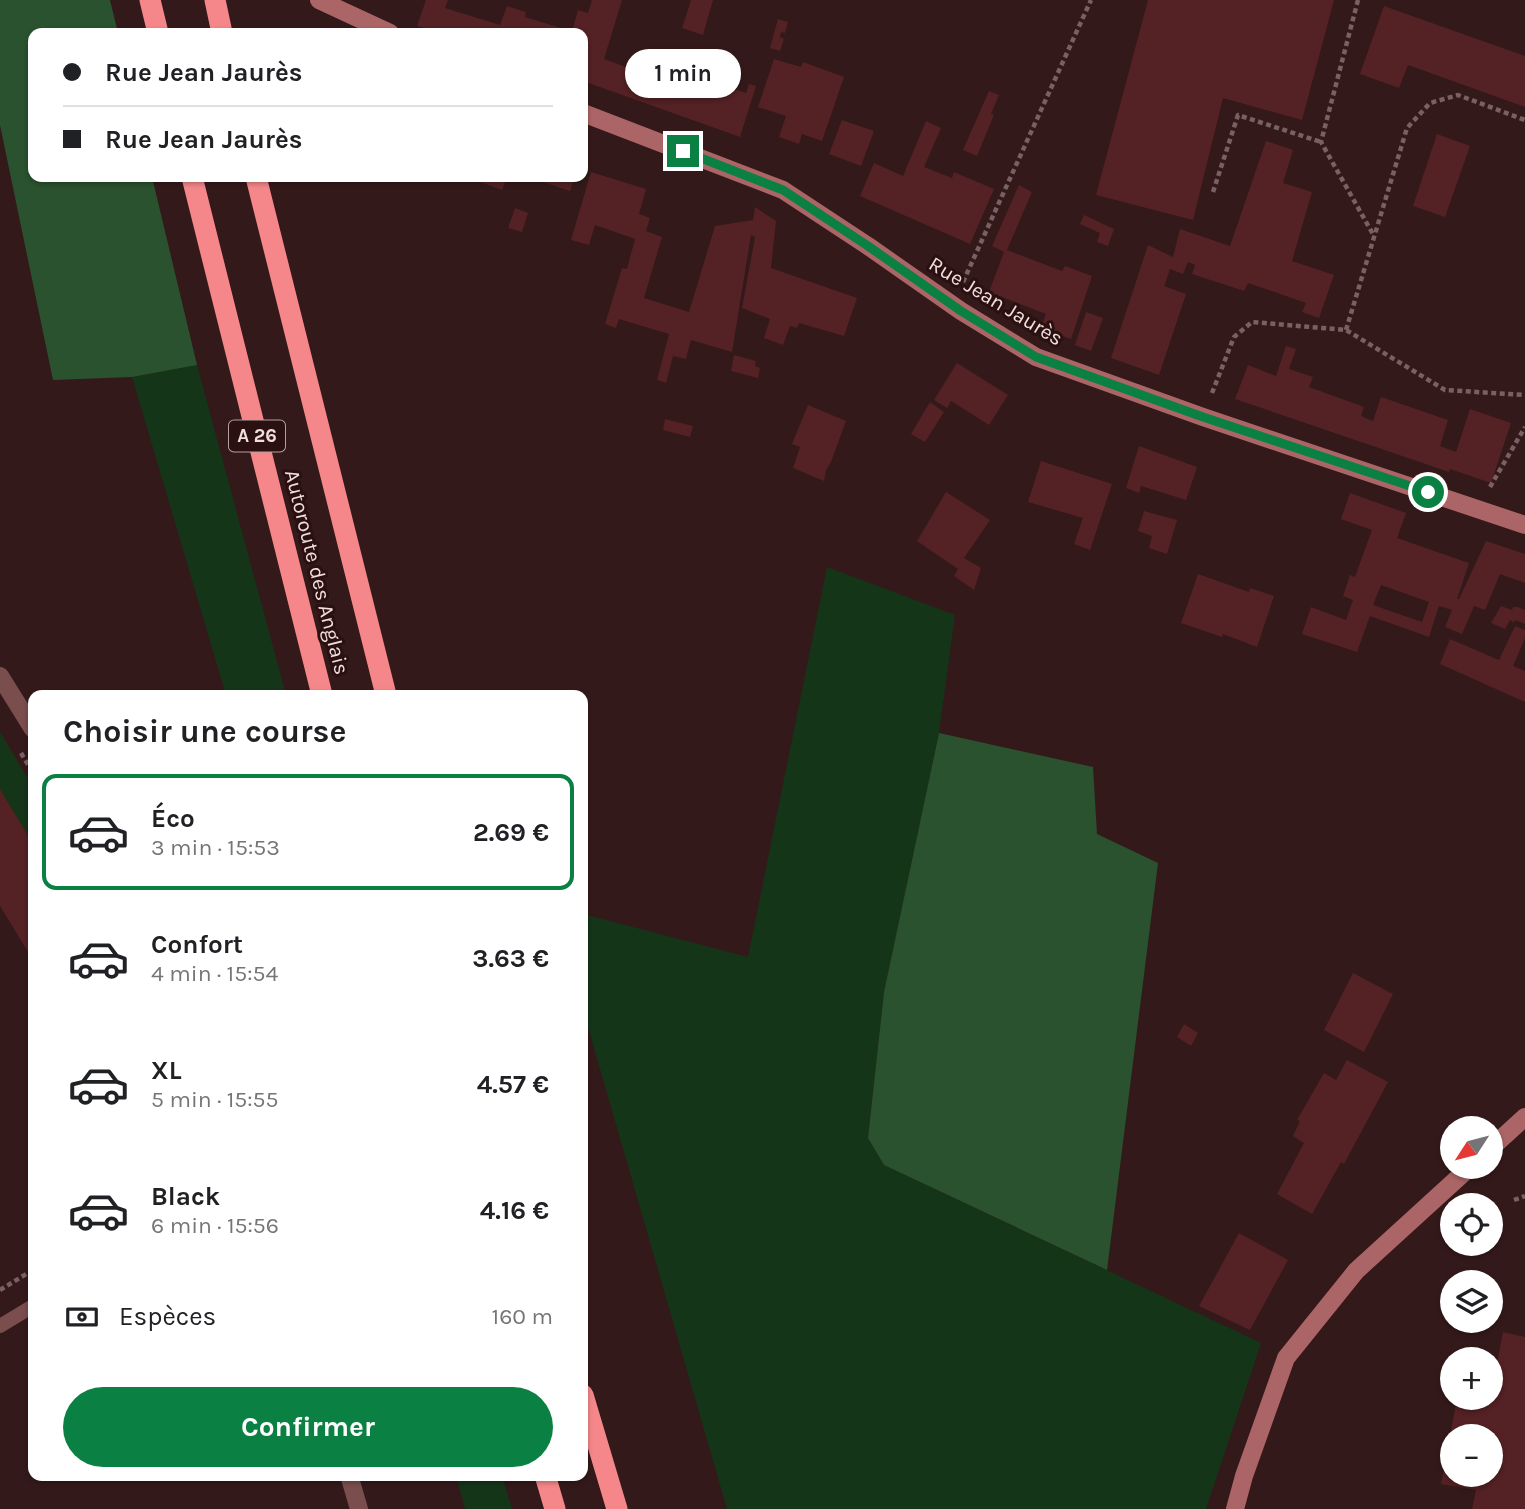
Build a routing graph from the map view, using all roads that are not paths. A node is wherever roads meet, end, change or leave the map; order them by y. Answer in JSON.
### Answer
{"nodes":[{"id":1,"x":150,"y":0,"type":"edge"},
{"id":2,"x":215,"y":0,"type":"edge"},
{"id":3,"x":326,"y":4,"type":"edge"},
{"id":4,"x":157,"y":28,"type":"edge"},
{"id":5,"x":221,"y":28,"type":"edge"},
{"id":6,"x":379,"y":28,"type":"edge"},
{"id":7,"x":588,"y":115,"type":"edge"},
{"id":8,"x":193,"y":182,"type":"edge"},
{"id":9,"x":257,"y":182,"type":"edge"},
{"id":10,"x":1525,"y":525,"type":"edge"},
{"id":11,"x":0,"y":676,"type":"edge"},
{"id":12,"x":321,"y":690,"type":"edge"},
{"id":13,"x":385,"y":690,"type":"edge"},
{"id":14,"x":28,"y":721,"type":"edge"},
{"id":15,"x":1525,"y":1117,"type":"edge"},
{"id":16,"x":1503,"y":1138,"type":"edge"},
{"id":17,"x":1456,"y":1180,"type":"edge"},
{"id":18,"x":28,"y":1309,"type":"edge"},
{"id":19,"x":0,"y":1326,"type":"edge"},
{"id":20,"x":588,"y":1412,"type":"edge"},
{"id":21,"x":351,"y":1481,"type":"edge"},
{"id":22,"x":547,"y":1481,"type":"edge"},
{"id":23,"x":359,"y":1509,"type":"edge"},
{"id":24,"x":555,"y":1509,"type":"edge"},
{"id":25,"x":617,"y":1509,"type":"edge"},
{"id":26,"x":1235,"y":1509,"type":"edge"}],
"edges":[{"from":1,"to":4,"type":"highway"},
{"from":2,"to":5,"type":"highway"},
{"from":3,"to":6,"type":"street"},
{"from":7,"to":10,"type":"street","name":"Rue Jean Jaurès"},
{"from":8,"to":12,"type":"highway","name":"Autoroute des Anglais","number":"A 26"},
{"from":9,"to":13,"type":"highway","name":"Autoroute des Anglais","number":"A 26"},
{"from":11,"to":14,"type":"street"},
{"from":15,"to":16,"type":"street"},
{"from":17,"to":26,"type":"street"},
{"from":18,"to":19,"type":"lane"},
{"from":20,"to":25,"type":"highway"},
{"from":21,"to":23,"type":"street"},
{"from":22,"to":24,"type":"highway"}]}
